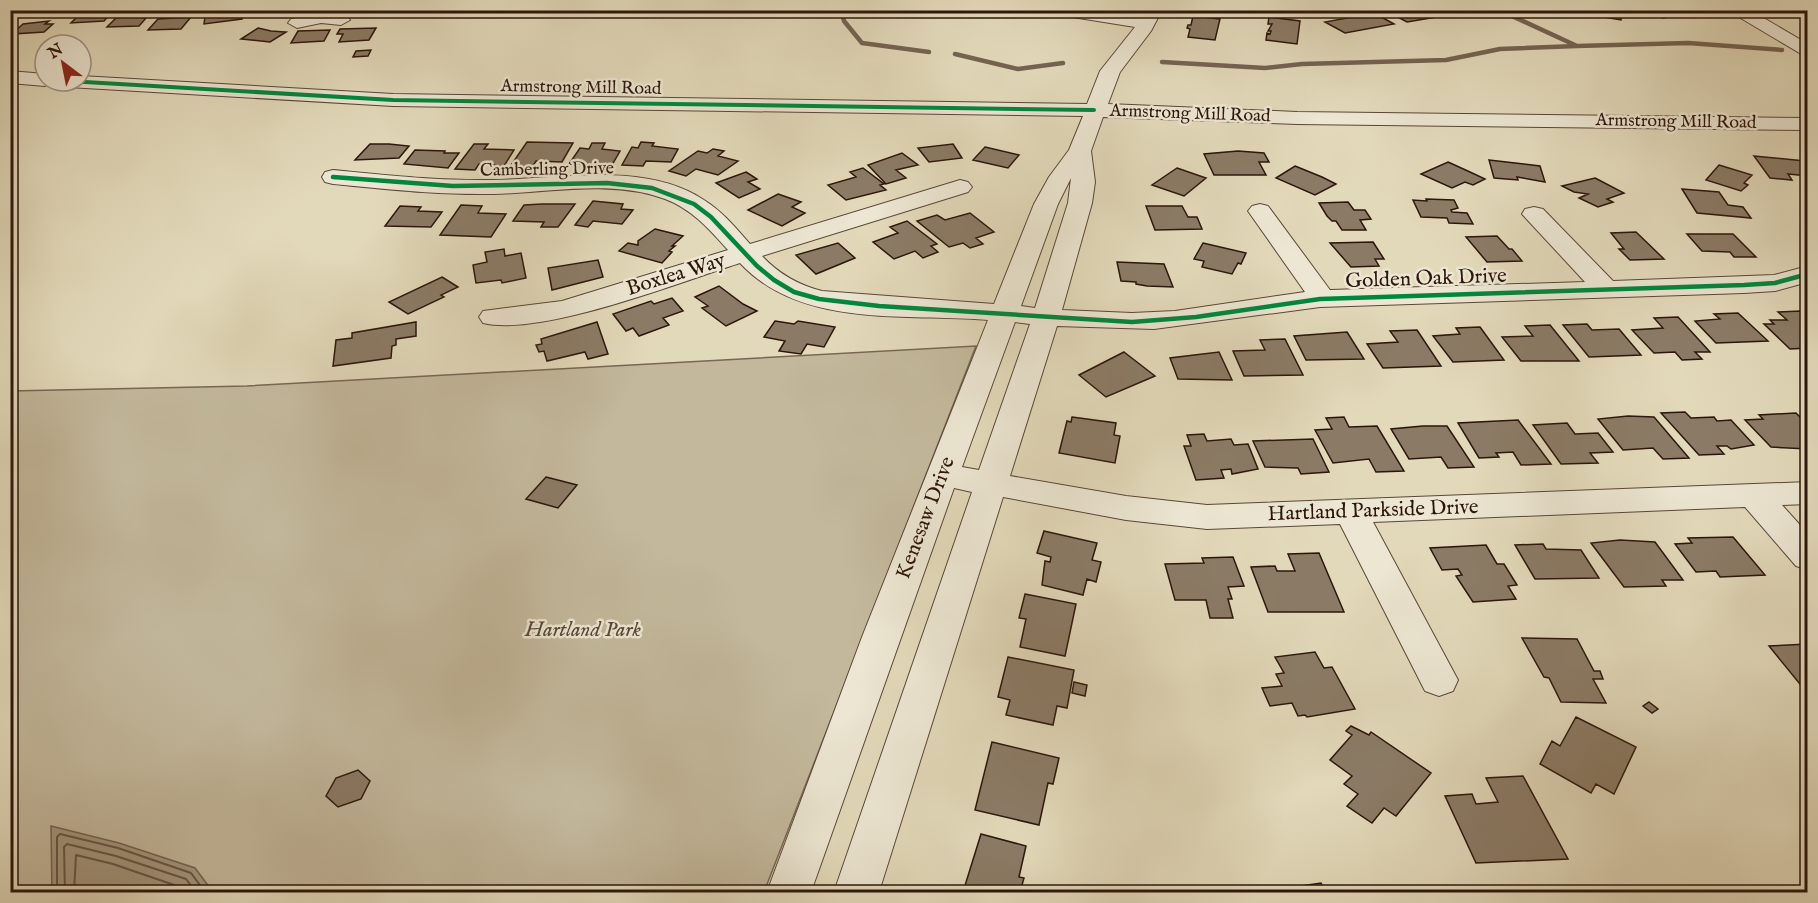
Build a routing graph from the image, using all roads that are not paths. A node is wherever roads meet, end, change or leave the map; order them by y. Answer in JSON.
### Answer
{"nodes":[{"id":1,"x":1060,"y":10,"type":"edge"},
{"id":2,"x":1736,"y":10,"type":"edge"},
{"id":3,"x":329,"y":16,"type":"edge"},
{"id":4,"x":1150,"y":17,"type":"edge"},
{"id":5,"x":297,"y":23,"type":"dead end"},
{"id":6,"x":1808,"y":52,"type":"edge"},
{"id":7,"x":10,"y":77,"type":"edge"},
{"id":8,"x":33,"y":79,"type":"edge"},
{"id":9,"x":93,"y":82,"type":"edge"},
{"id":10,"x":1094,"y":110,"type":"junction"},
{"id":11,"x":1808,"y":124,"type":"edge"},
{"id":12,"x":1080,"y":151,"type":"junction"},
{"id":13,"x":333,"y":177,"type":"dead end"},
{"id":14,"x":960,"y":186,"type":"dead end"},
{"id":15,"x":1260,"y":211,"type":"dead end"},
{"id":16,"x":1534,"y":214,"type":"dead end"},
{"id":17,"x":745,"y":254,"type":"junction"},
{"id":18,"x":1808,"y":274,"type":"edge"},
{"id":19,"x":1606,"y":289,"type":"junction"},
{"id":20,"x":1323,"y":299,"type":"junction"},
{"id":21,"x":1004,"y":313,"type":"junction"},
{"id":22,"x":493,"y":317,"type":"dead end"},
{"id":23,"x":1047,"y":317,"type":"junction"},
{"id":24,"x":942,"y":475,"type":"junction"},
{"id":25,"x":991,"y":484,"type":"junction"},
{"id":26,"x":1808,"y":493,"type":"edge"},
{"id":27,"x":1753,"y":495,"type":"junction"},
{"id":28,"x":1352,"y":512,"type":"junction"},
{"id":29,"x":1808,"y":557,"type":"edge"},
{"id":30,"x":1439,"y":680,"type":"dead end"},
{"id":31,"x":789,"y":892,"type":"edge"},
{"id":32,"x":856,"y":892,"type":"edge"}],
"edges":[{"from":1,"to":4,"type":"street"},
{"from":2,"to":6,"type":"street"},
{"from":3,"to":5,"type":"street"},
{"from":4,"to":10,"type":"street","name":"Kenesaw Drive"},
{"from":7,"to":8,"type":"street"},
{"from":9,"to":10,"type":"street","name":"Armstrong Mill Road"},
{"from":10,"to":11,"type":"street","name":"Armstrong Mill Road"},
{"from":10,"to":12,"type":"street","name":"Kenesaw Drive"},
{"from":12,"to":21,"type":"street","name":"Kenesaw Drive"},
{"from":12,"to":23,"type":"street","name":"Kenesaw Drive"},
{"from":13,"to":17,"type":"street","name":"Camberling Drive"},
{"from":14,"to":17,"type":"street","name":"Boxlea Way"},
{"from":15,"to":20,"type":"street"},
{"from":16,"to":19,"type":"street"},
{"from":17,"to":21,"type":"street","name":"Camberling Drive"},
{"from":17,"to":22,"type":"street","name":"Boxlea Way"},
{"from":18,"to":19,"type":"street","name":"Golden Oak Drive"},
{"from":19,"to":20,"type":"street","name":"Golden Oak Drive"},
{"from":20,"to":23,"type":"street","name":"Golden Oak Drive"},
{"from":21,"to":23,"type":"street","name":"Camberling Drive"},
{"from":21,"to":24,"type":"street","name":"Kenesaw Drive"},
{"from":23,"to":25,"type":"street","name":"Kenesaw Drive"},
{"from":24,"to":25,"type":"street","name":"Hartland Parkside Drive"},
{"from":24,"to":31,"type":"street","name":"Kenesaw Drive"},
{"from":25,"to":28,"type":"street","name":"Hartland Parkside Drive"},
{"from":25,"to":32,"type":"street","name":"Kenesaw Drive"},
{"from":26,"to":27,"type":"street","name":"Hartland Parkside Drive"},
{"from":27,"to":28,"type":"street","name":"Hartland Parkside Drive"},
{"from":27,"to":29,"type":"street"},
{"from":28,"to":30,"type":"street"}]}
